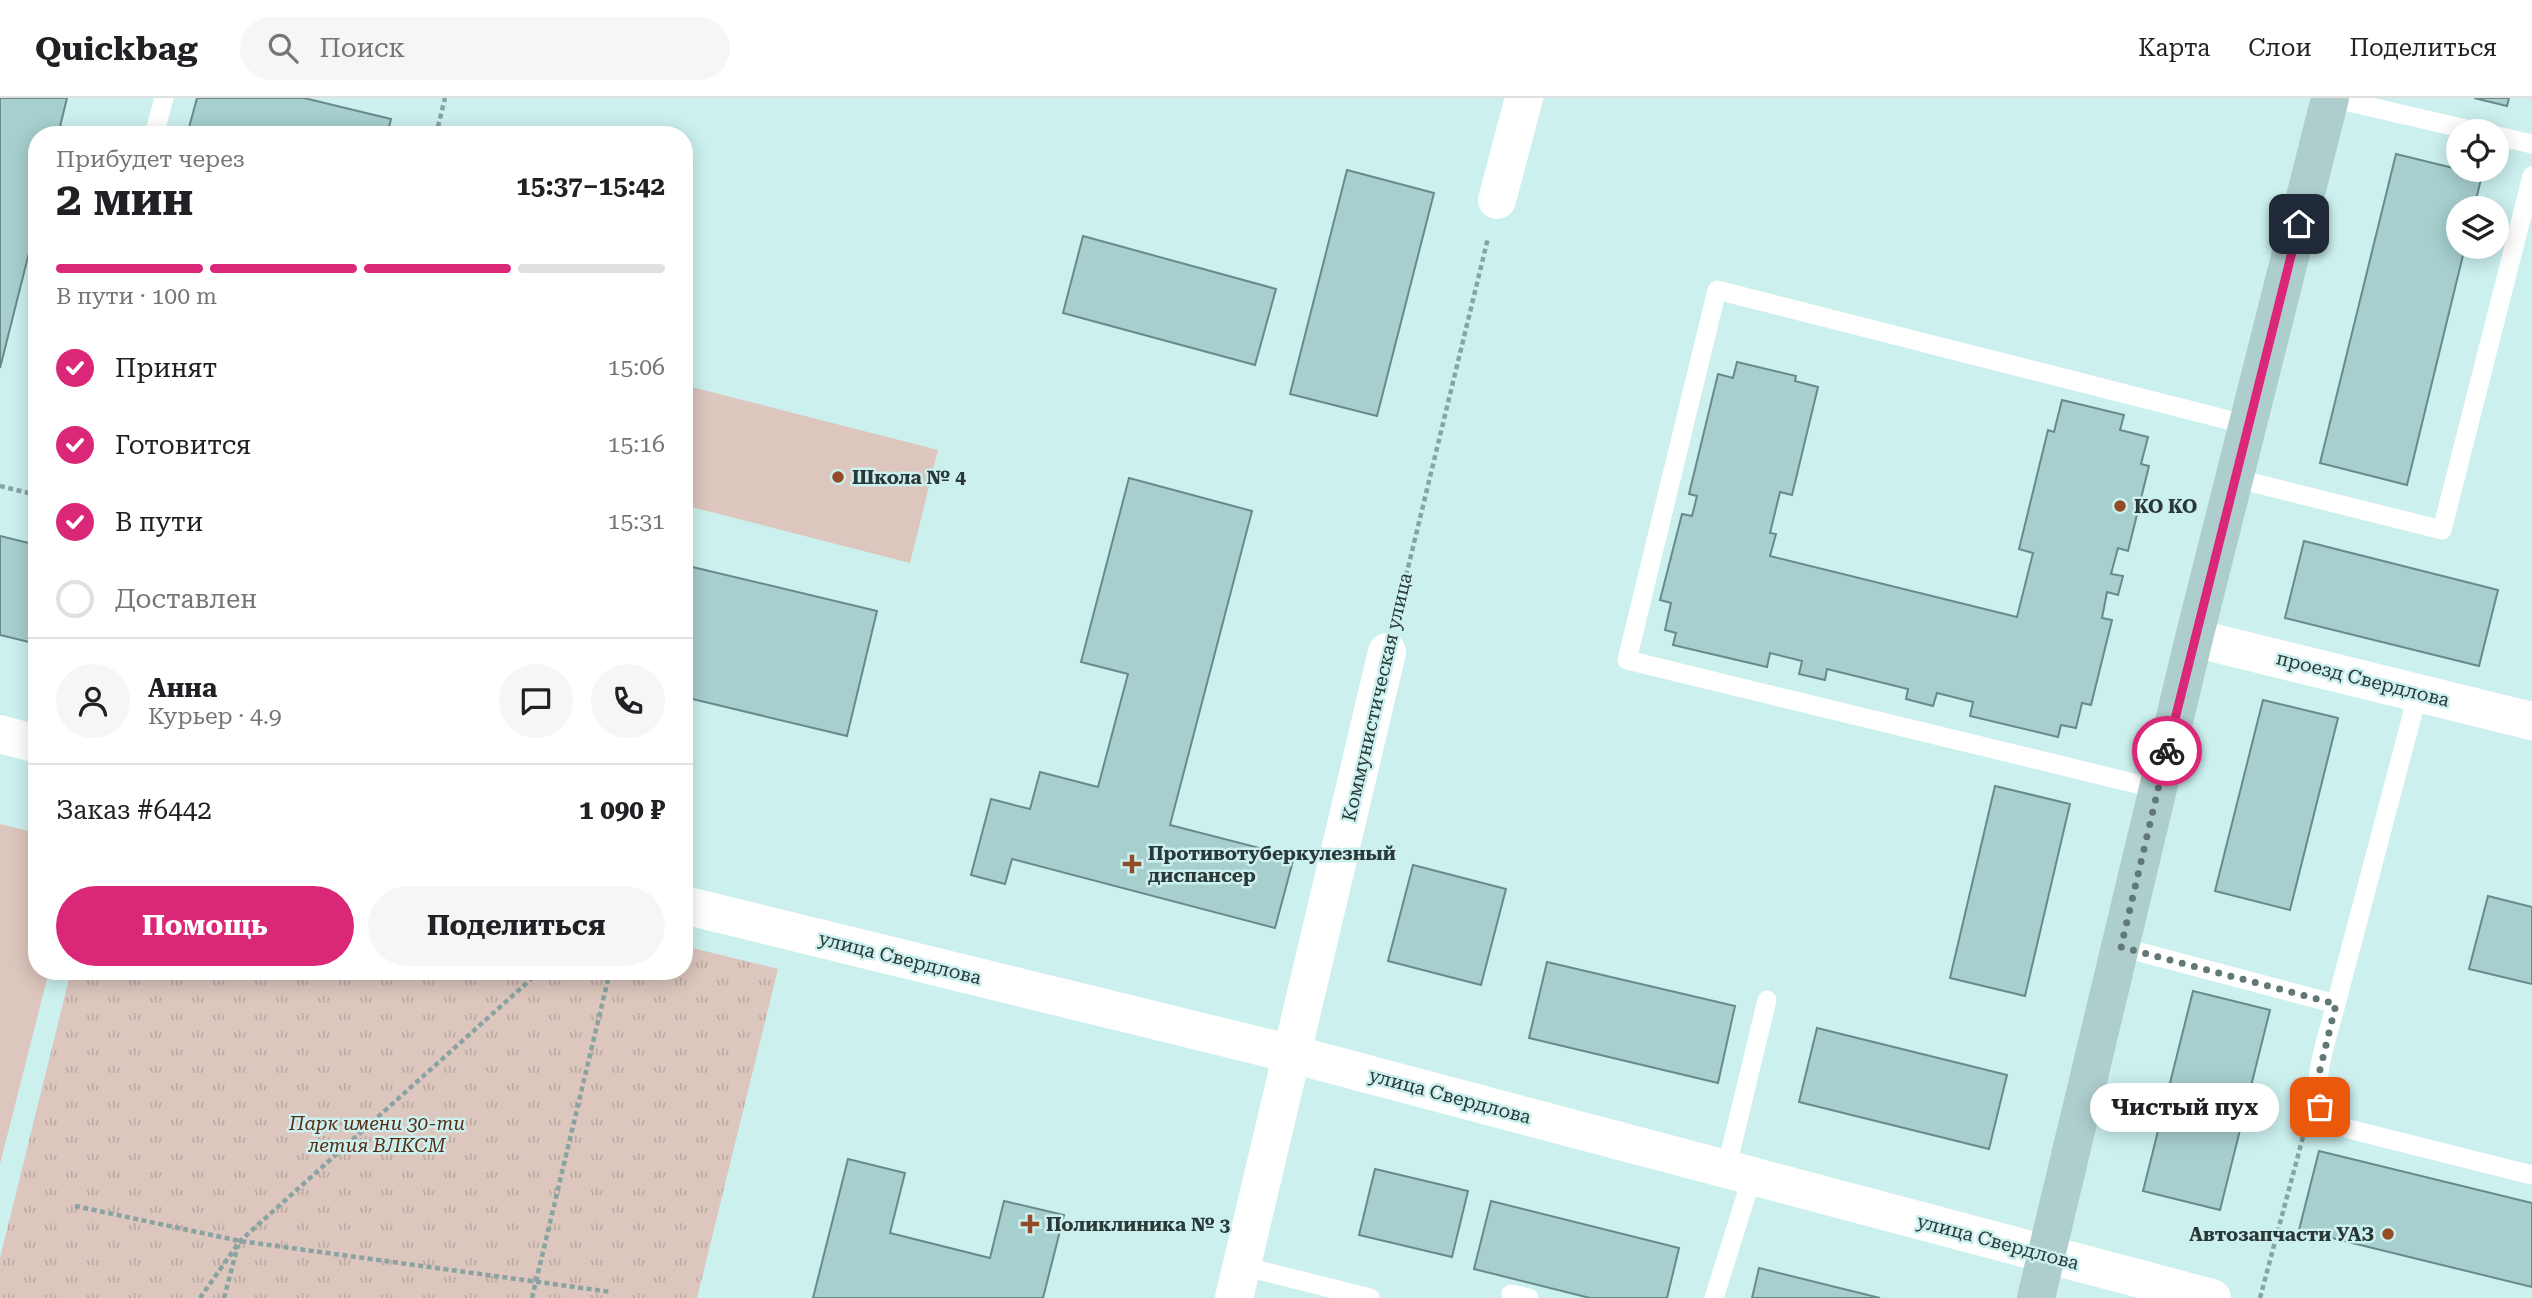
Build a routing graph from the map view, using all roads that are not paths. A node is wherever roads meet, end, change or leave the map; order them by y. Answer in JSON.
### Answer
{"nodes":[{"id":1,"x":164,"y":98,"type":"edge"},
{"id":2,"x":1524,"y":98,"type":"edge"},
{"id":3,"x":2331,"y":98,"type":"edge"},
{"id":4,"x":2446,"y":124,"type":"edge"},
{"id":5,"x":156,"y":126,"type":"edge"},
{"id":6,"x":2509,"y":139,"type":"edge"},
{"id":7,"x":2532,"y":144,"type":"edge"},
{"id":8,"x":2532,"y":176,"type":"edge"},
{"id":9,"x":1497,"y":200,"type":"road end"},
{"id":10,"x":2248,"y":425,"type":"junction"},
{"id":11,"x":2234,"y":478,"type":"junction"},
{"id":12,"x":2194,"y":638,"type":"junction"},
{"id":13,"x":1388,"y":652,"type":"road end"},
{"id":14,"x":2418,"y":693,"type":"junction"},
{"id":15,"x":2532,"y":721,"type":"edge"},
{"id":16,"x":0,"y":734,"type":"edge"},
{"id":17,"x":28,"y":742,"type":"edge"},
{"id":18,"x":2158,"y":789,"type":"junction"},
{"id":19,"x":693,"y":907,"type":"edge"},
{"id":20,"x":2121,"y":947,"type":"junction"},
{"id":21,"x":1767,"y":1000,"type":"dead end"},
{"id":22,"x":2336,"y":1004,"type":"junction"},
{"id":23,"x":1292,"y":1054,"type":"junction"},
{"id":24,"x":1739,"y":1174,"type":"junction"},
{"id":25,"x":2532,"y":1175,"type":"edge"},
{"id":26,"x":2047,"y":1256,"type":"junction"},
{"id":27,"x":1238,"y":1282,"type":"edge"},
{"id":28,"x":1370,"y":1298,"type":"edge"},
{"id":29,"x":1714,"y":1298,"type":"edge"},
{"id":30,"x":2036,"y":1298,"type":"edge"},
{"id":31,"x":2212,"y":1298,"type":"edge"}],
"edges":[{"from":1,"to":5,"type":"lane"},
{"from":2,"to":9,"type":"street"},
{"from":3,"to":4,"type":"lane"},
{"from":3,"to":10,"type":"street"},
{"from":6,"to":7,"type":"lane"},
{"from":8,"to":11,"type":"lane"},
{"from":10,"to":11,"type":"street"},
{"from":10,"to":18,"type":"lane"},
{"from":11,"to":12,"type":"street"},
{"from":12,"to":14,"type":"street","name":"проезд Свердлова"},
{"from":12,"to":18,"type":"street"},
{"from":13,"to":23,"type":"street","name":"Коммунистическая улица"},
{"from":14,"to":15,"type":"street","name":"проезд Свердлова"},
{"from":14,"to":22,"type":"lane"},
{"from":16,"to":17,"type":"street"},
{"from":18,"to":20,"type":"street"},
{"from":19,"to":23,"type":"street","name":"улица Свердлова"},
{"from":20,"to":22,"type":"lane"},
{"from":20,"to":26,"type":"street"},
{"from":21,"to":24,"type":"lane"},
{"from":22,"to":25,"type":"lane"},
{"from":23,"to":24,"type":"street","name":"улица Свердлова"},
{"from":23,"to":27,"type":"street","name":"Коммунистическая улица"},
{"from":24,"to":26,"type":"street","name":"улица Свердлова"},
{"from":24,"to":29,"type":"lane"},
{"from":26,"to":30,"type":"street"},
{"from":26,"to":31,"type":"street","name":"улица Свердлова"},
{"from":27,"to":28,"type":"lane"}]}
